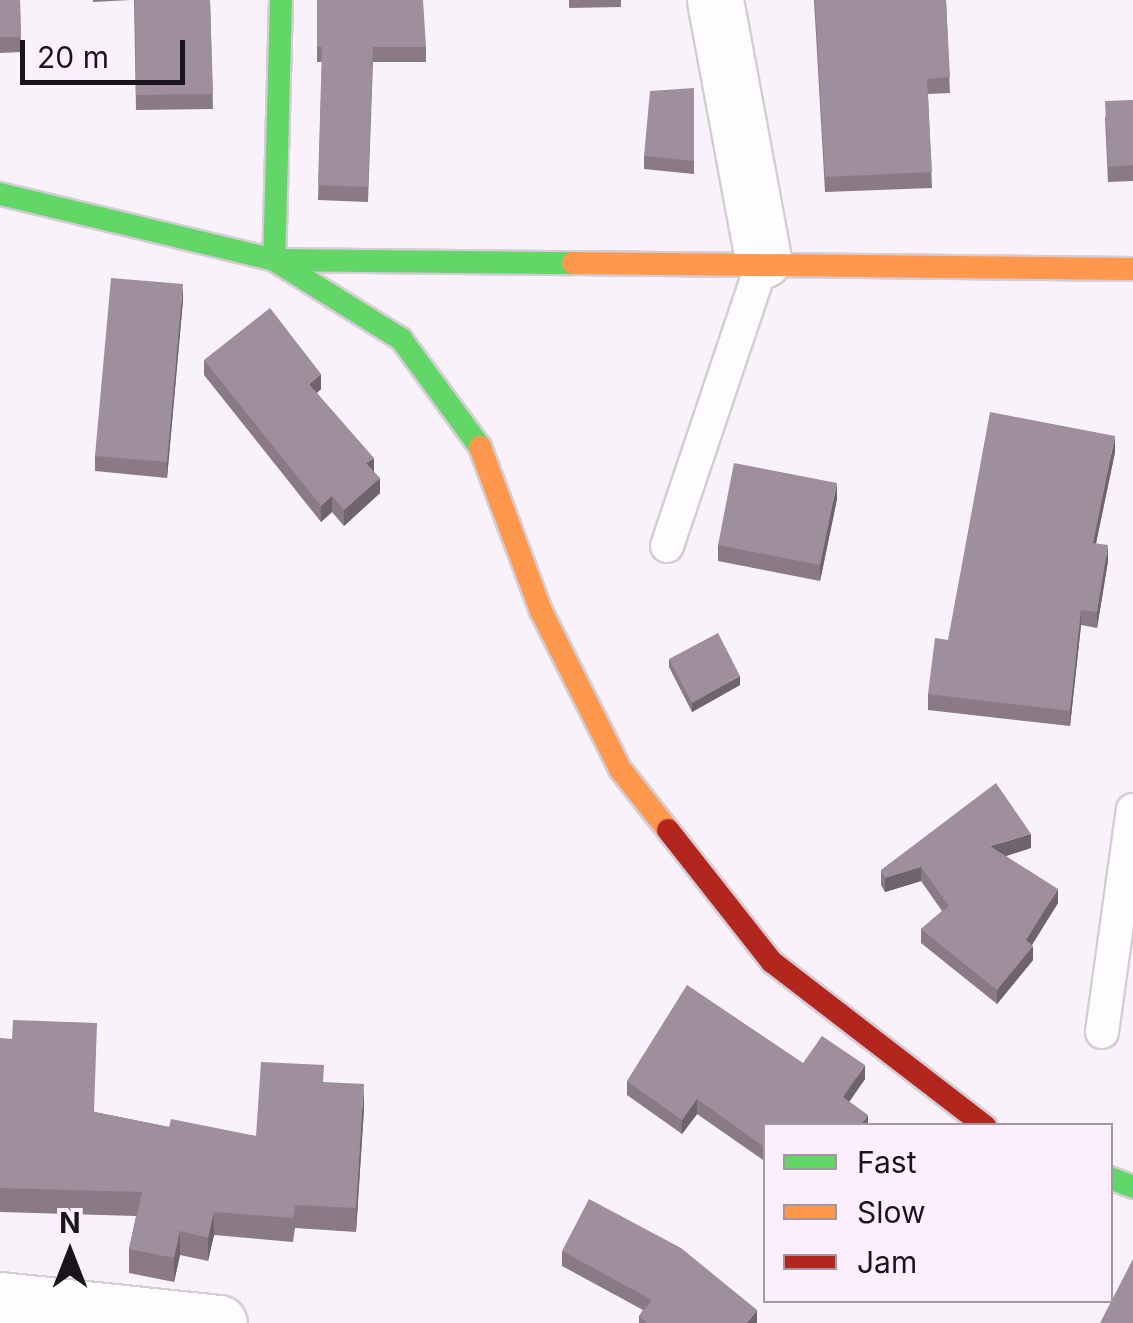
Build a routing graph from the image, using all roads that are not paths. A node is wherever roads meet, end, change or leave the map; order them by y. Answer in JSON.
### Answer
{"nodes":[{"id":1,"x":281,"y":0,"type":"edge"},
{"id":2,"x":715,"y":0,"type":"edge"},
{"id":3,"x":0,"y":194,"type":"edge"},
{"id":4,"x":274,"y":260,"type":"junction"},
{"id":5,"x":763,"y":260,"type":"junction"},
{"id":6,"x":1133,"y":269,"type":"edge"},
{"id":7,"x":667,"y":546,"type":"dead end"},
{"id":8,"x":1133,"y":810,"type":"edge"},
{"id":9,"x":1125,"y":891,"type":"edge"},
{"id":10,"x":1102,"y":1032,"type":"dead end"},
{"id":11,"x":982,"y":1123,"type":"edge"},
{"id":12,"x":0,"y":1300,"type":"edge"},
{"id":13,"x":219,"y":1323,"type":"edge"}],
"edges":[{"from":1,"to":4,"type":"street"},
{"from":2,"to":5,"type":"street"},
{"from":3,"to":4,"type":"street"},
{"from":4,"to":5,"type":"street"},
{"from":4,"to":11,"type":"street"},
{"from":5,"to":6,"type":"street"},
{"from":5,"to":7,"type":"lane"},
{"from":8,"to":9,"type":"lane"},
{"from":9,"to":10,"type":"lane"},
{"from":12,"to":13,"type":"street"}]}
